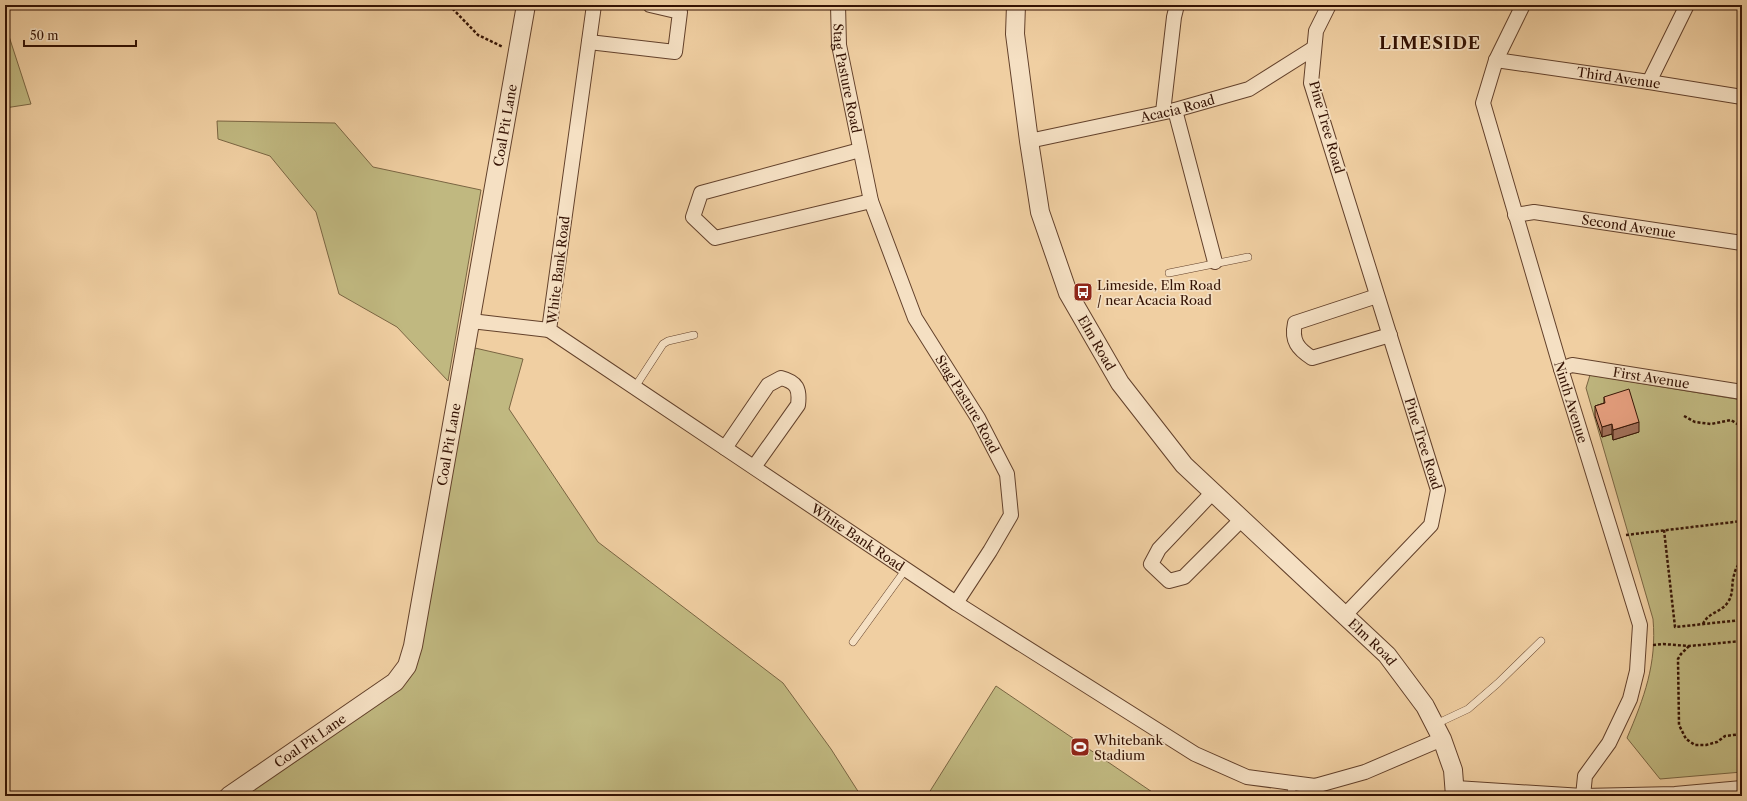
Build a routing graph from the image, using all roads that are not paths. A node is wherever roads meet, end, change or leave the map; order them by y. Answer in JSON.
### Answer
{"nodes":[{"id":1,"x":526,"y":5,"type":"edge"},
{"id":2,"x":594,"y":5,"type":"edge"},
{"id":3,"x":650,"y":5,"type":"edge"},
{"id":4,"x":838,"y":5,"type":"edge"},
{"id":5,"x":1016,"y":5,"type":"edge"},
{"id":6,"x":1178,"y":5,"type":"edge"},
{"id":7,"x":1328,"y":5,"type":"edge"},
{"id":8,"x":1523,"y":5,"type":"edge"},
{"id":9,"x":1686,"y":5,"type":"edge"},
{"id":10,"x":589,"y":42,"type":"junction"},
{"id":11,"x":1314,"y":48,"type":"junction"},
{"id":12,"x":1496,"y":60,"type":"junction"},
{"id":13,"x":1649,"y":82,"type":"junction"},
{"id":14,"x":1742,"y":97,"type":"edge"},
{"id":15,"x":1169,"y":111,"type":"junction"},
{"id":16,"x":1029,"y":141,"type":"junction"},
{"id":17,"x":860,"y":150,"type":"junction"},
{"id":18,"x":871,"y":201,"type":"junction"},
{"id":19,"x":1515,"y":215,"type":"junction"},
{"id":20,"x":1742,"y":243,"type":"edge"},
{"id":21,"x":1248,"y":257,"type":"dead end"},
{"id":22,"x":1215,"y":262,"type":"junction"},
{"id":23,"x":1169,"y":273,"type":"dead end"},
{"id":24,"x":1377,"y":296,"type":"junction"},
{"id":25,"x":471,"y":321,"type":"junction"},
{"id":26,"x":549,"y":330,"type":"junction"},
{"id":27,"x":1390,"y":334,"type":"junction"},
{"id":28,"x":694,"y":335,"type":"dead end"},
{"id":29,"x":1561,"y":369,"type":"junction"},
{"id":30,"x":635,"y":387,"type":"junction"},
{"id":31,"x":1742,"y":392,"type":"edge"},
{"id":32,"x":725,"y":448,"type":"junction"},
{"id":33,"x":754,"y":468,"type":"junction"},
{"id":34,"x":1213,"y":492,"type":"junction"},
{"id":35,"x":1242,"y":520,"type":"junction"},
{"id":36,"x":906,"y":569,"type":"junction"},
{"id":37,"x":956,"y":603,"type":"junction"},
{"id":38,"x":1345,"y":615,"type":"junction"},
{"id":39,"x":1541,"y":641,"type":"dead end"},
{"id":40,"x":854,"y":642,"type":"dead end"},
{"id":41,"x":1438,"y":732,"type":"junction"},
{"id":42,"x":1295,"y":783,"type":"junction"},
{"id":43,"x":1742,"y":788,"type":"edge"},
{"id":44,"x":1455,"y":792,"type":"edge"},
{"id":45,"x":229,"y":796,"type":"edge"},
{"id":46,"x":1289,"y":796,"type":"edge"},
{"id":47,"x":1583,"y":796,"type":"edge"}],
"edges":[{"from":1,"to":25,"type":"street","name":"Coal Pit Lane"},
{"from":2,"to":10,"type":"street","name":"White Bank Road"},
{"from":3,"to":10,"type":"street"},
{"from":4,"to":17,"type":"street","name":"Stag Pasture Road"},
{"from":5,"to":16,"type":"street","name":"Elm Road"},
{"from":6,"to":15,"type":"street"},
{"from":7,"to":11,"type":"street","name":"Pine Tree Road"},
{"from":8,"to":12,"type":"street","name":"Ninth Avenue"},
{"from":9,"to":13,"type":"street"},
{"from":10,"to":26,"type":"street","name":"White Bank Road"},
{"from":11,"to":15,"type":"street","name":"Acacia Road"},
{"from":11,"to":24,"type":"street","name":"Pine Tree Road"},
{"from":12,"to":13,"type":"street","name":"Third Avenue"},
{"from":12,"to":19,"type":"street","name":"Ninth Avenue"},
{"from":13,"to":14,"type":"street","name":"Third Avenue"},
{"from":15,"to":16,"type":"street","name":"Acacia Road"},
{"from":15,"to":22,"type":"street"},
{"from":16,"to":34,"type":"street","name":"Elm Road"},
{"from":17,"to":18,"type":"street","name":"Stag Pasture Road"},
{"from":17,"to":18,"type":"street","name":"Stag Pasture Road"},
{"from":18,"to":37,"type":"street","name":"Stag Pasture Road"},
{"from":19,"to":20,"type":"street","name":"Second Avenue"},
{"from":19,"to":29,"type":"street","name":"Ninth Avenue"},
{"from":21,"to":22,"type":"lane"},
{"from":22,"to":23,"type":"lane"},
{"from":24,"to":27,"type":"street","name":"Pine Tree Road"},
{"from":24,"to":27,"type":"street"},
{"from":25,"to":26,"type":"street"},
{"from":25,"to":45,"type":"street","name":"Coal Pit Lane"},
{"from":26,"to":30,"type":"street","name":"White Bank Road"},
{"from":27,"to":38,"type":"street","name":"Pine Tree Road"},
{"from":28,"to":30,"type":"lane"},
{"from":29,"to":31,"type":"street","name":"First Avenue"},
{"from":29,"to":47,"type":"street","name":"Ninth Avenue"},
{"from":30,"to":32,"type":"street","name":"White Bank Road"},
{"from":32,"to":33,"type":"street","name":"White Bank Road"},
{"from":32,"to":33,"type":"street"},
{"from":33,"to":36,"type":"street","name":"White Bank Road"},
{"from":34,"to":35,"type":"street","name":"Elm Road"},
{"from":34,"to":35,"type":"street"},
{"from":35,"to":38,"type":"street","name":"Elm Road"},
{"from":36,"to":37,"type":"street","name":"White Bank Road"},
{"from":36,"to":40,"type":"lane"},
{"from":37,"to":42,"type":"street","name":"White Bank Road"},
{"from":38,"to":41,"type":"street","name":"Elm Road"},
{"from":39,"to":41,"type":"lane"},
{"from":41,"to":42,"type":"street","name":"White Bank Road"},
{"from":41,"to":44,"type":"street","name":"Elm Road"},
{"from":42,"to":46,"type":"lane"},
{"from":43,"to":47,"type":"street"},
{"from":44,"to":47,"type":"street"}]}
